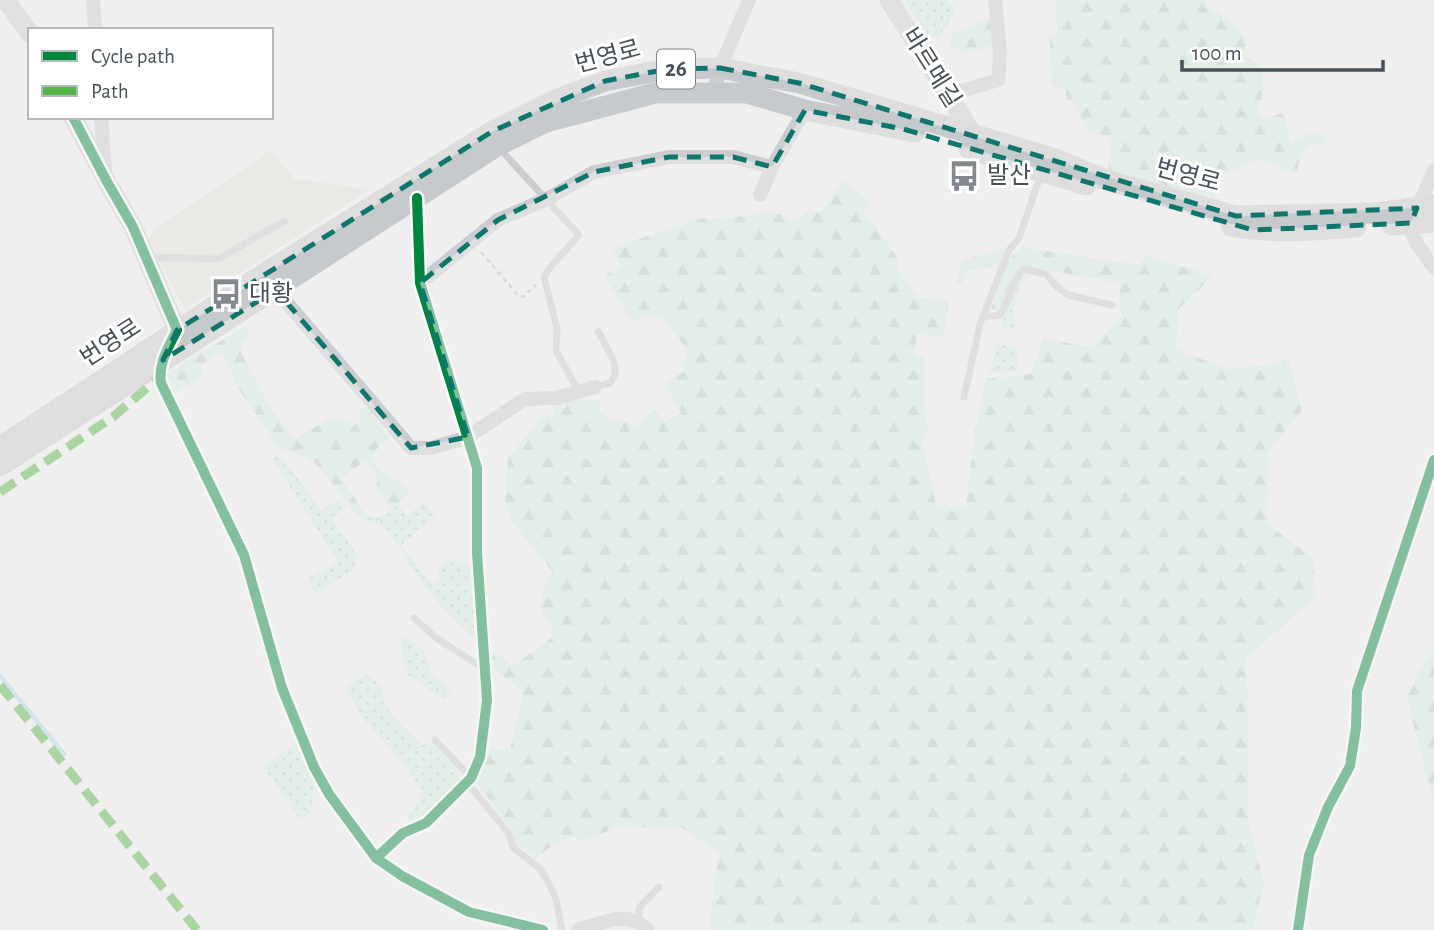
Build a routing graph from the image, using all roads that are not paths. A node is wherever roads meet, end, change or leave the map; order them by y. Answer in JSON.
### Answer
{"nodes":[{"id":1,"x":6,"y":0,"type":"edge"},
{"id":2,"x":93,"y":0,"type":"edge"},
{"id":3,"x":748,"y":0,"type":"edge"},
{"id":4,"x":889,"y":0,"type":"edge"},
{"id":5,"x":995,"y":0,"type":"edge"},
{"id":6,"x":95,"y":28,"type":"edge"},
{"id":7,"x":28,"y":31,"type":"edge"},
{"id":8,"x":720,"y":68,"type":"junction"},
{"id":9,"x":714,"y":92,"type":"junction"},
{"id":10,"x":948,"y":95,"type":"junction"},
{"id":11,"x":805,"y":110,"type":"junction"},
{"id":12,"x":74,"y":119,"type":"edge"},
{"id":13,"x":101,"y":119,"type":"edge"},
{"id":14,"x":974,"y":136,"type":"junction"},
{"id":15,"x":497,"y":146,"type":"junction"},
{"id":16,"x":772,"y":167,"type":"junction"},
{"id":17,"x":1434,"y":170,"type":"edge"},
{"id":18,"x":1041,"y":171,"type":"junction"},
{"id":19,"x":106,"y":180,"type":"junction"},
{"id":20,"x":760,"y":195,"type":"dead end"},
{"id":21,"x":417,"y":198,"type":"junction"},
{"id":22,"x":547,"y":199,"type":"junction"},
{"id":23,"x":1420,"y":212,"type":"edge"},
{"id":24,"x":285,"y":221,"type":"dead end"},
{"id":25,"x":1434,"y":222,"type":"edge"},
{"id":26,"x":146,"y":257,"type":"junction"},
{"id":27,"x":1434,"y":268,"type":"edge"},
{"id":28,"x":420,"y":283,"type":"junction"},
{"id":29,"x":276,"y":290,"type":"junction"},
{"id":30,"x":1112,"y":305,"type":"dead end"},
{"id":31,"x":982,"y":317,"type":"junction"},
{"id":32,"x":177,"y":330,"type":"junction"},
{"id":33,"x":598,"y":331,"type":"dead end"},
{"id":34,"x":163,"y":360,"type":"junction"},
{"id":35,"x":595,"y":387,"type":"joint"},
{"id":36,"x":578,"y":390,"type":"junction"},
{"id":37,"x":964,"y":397,"type":"dead end"},
{"id":38,"x":468,"y":437,"type":"junction"},
{"id":39,"x":0,"y":447,"type":"edge"},
{"id":40,"x":1434,"y":460,"type":"edge"},
{"id":41,"x":0,"y":466,"type":"edge"},
{"id":42,"x":414,"y":618,"type":"dead end"},
{"id":43,"x":485,"y":670,"type":"junction"},
{"id":44,"x":435,"y":740,"type":"dead end"},
{"id":45,"x":469,"y":780,"type":"junction"},
{"id":46,"x":376,"y":858,"type":"junction"},
{"id":47,"x":659,"y":887,"type":"dead end"},
{"id":48,"x":643,"y":925,"type":"edge"},
{"id":49,"x":543,"y":930,"type":"edge"},
{"id":50,"x":562,"y":930,"type":"edge"},
{"id":51,"x":578,"y":930,"type":"edge"},
{"id":52,"x":1298,"y":930,"type":"edge"}],
"edges":[{"from":1,"to":7,"type":"street"},
{"from":2,"to":6,"type":"street"},
{"from":3,"to":8,"type":"street"},
{"from":4,"to":10,"type":"street","name":"바르메길"},
{"from":5,"to":10,"type":"street"},
{"from":8,"to":9,"type":"street"},
{"from":8,"to":14,"type":"main road","name":"번영로","number":"26"},
{"from":8,"to":32,"type":"main road","name":"번영로","number":"26"},
{"from":9,"to":11,"type":"main road","name":"번영로","number":"26"},
{"from":9,"to":15,"type":"main road","name":"번영로","number":"26"},
{"from":10,"to":14,"type":"street","name":"바르메길"},
{"from":11,"to":16,"type":"street"},
{"from":11,"to":18,"type":"main road","name":"번영로","number":"26"},
{"from":12,"to":19,"type":"street"},
{"from":13,"to":19,"type":"street"},
{"from":14,"to":23,"type":"main road","name":"번영로","number":"26"},
{"from":15,"to":21,"type":"main road","name":"번영로","number":"26"},
{"from":15,"to":22,"type":"lane"},
{"from":16,"to":20,"type":"street"},
{"from":16,"to":22,"type":"street"},
{"from":17,"to":23,"type":"street"},
{"from":18,"to":23,"type":"main road","name":"번영로","number":"26"},
{"from":18,"to":31,"type":"lane"},
{"from":19,"to":26,"type":"street"},
{"from":21,"to":28,"type":"street"},
{"from":21,"to":29,"type":"main road","name":"번영로","number":"26"},
{"from":22,"to":28,"type":"street"},
{"from":22,"to":36,"type":"lane"},
{"from":23,"to":25,"type":"main road","name":"번영로","number":"26"},
{"from":23,"to":27,"type":"street"},
{"from":24,"to":26,"type":"lane"},
{"from":26,"to":32,"type":"street"},
{"from":28,"to":38,"type":"street"},
{"from":29,"to":34,"type":"main road","name":"번영로","number":"26"},
{"from":29,"to":38,"type":"street"},
{"from":30,"to":31,"type":"lane"},
{"from":31,"to":37,"type":"lane"},
{"from":32,"to":34,"type":"street"},
{"from":32,"to":39,"type":"main road","name":"번영로","number":"26"},
{"from":33,"to":35,"type":"lane"},
{"from":34,"to":41,"type":"main road","name":"번영로","number":"26"},
{"from":34,"to":46,"type":"street"},
{"from":35,"to":36,"type":"street"},
{"from":36,"to":38,"type":"street"},
{"from":38,"to":43,"type":"street"},
{"from":40,"to":52,"type":"street"},
{"from":42,"to":43,"type":"lane"},
{"from":43,"to":45,"type":"street"},
{"from":44,"to":45,"type":"lane"},
{"from":45,"to":46,"type":"street"},
{"from":45,"to":50,"type":"lane"},
{"from":46,"to":49,"type":"street"},
{"from":47,"to":48,"type":"lane"},
{"from":48,"to":51,"type":"street"}]}
